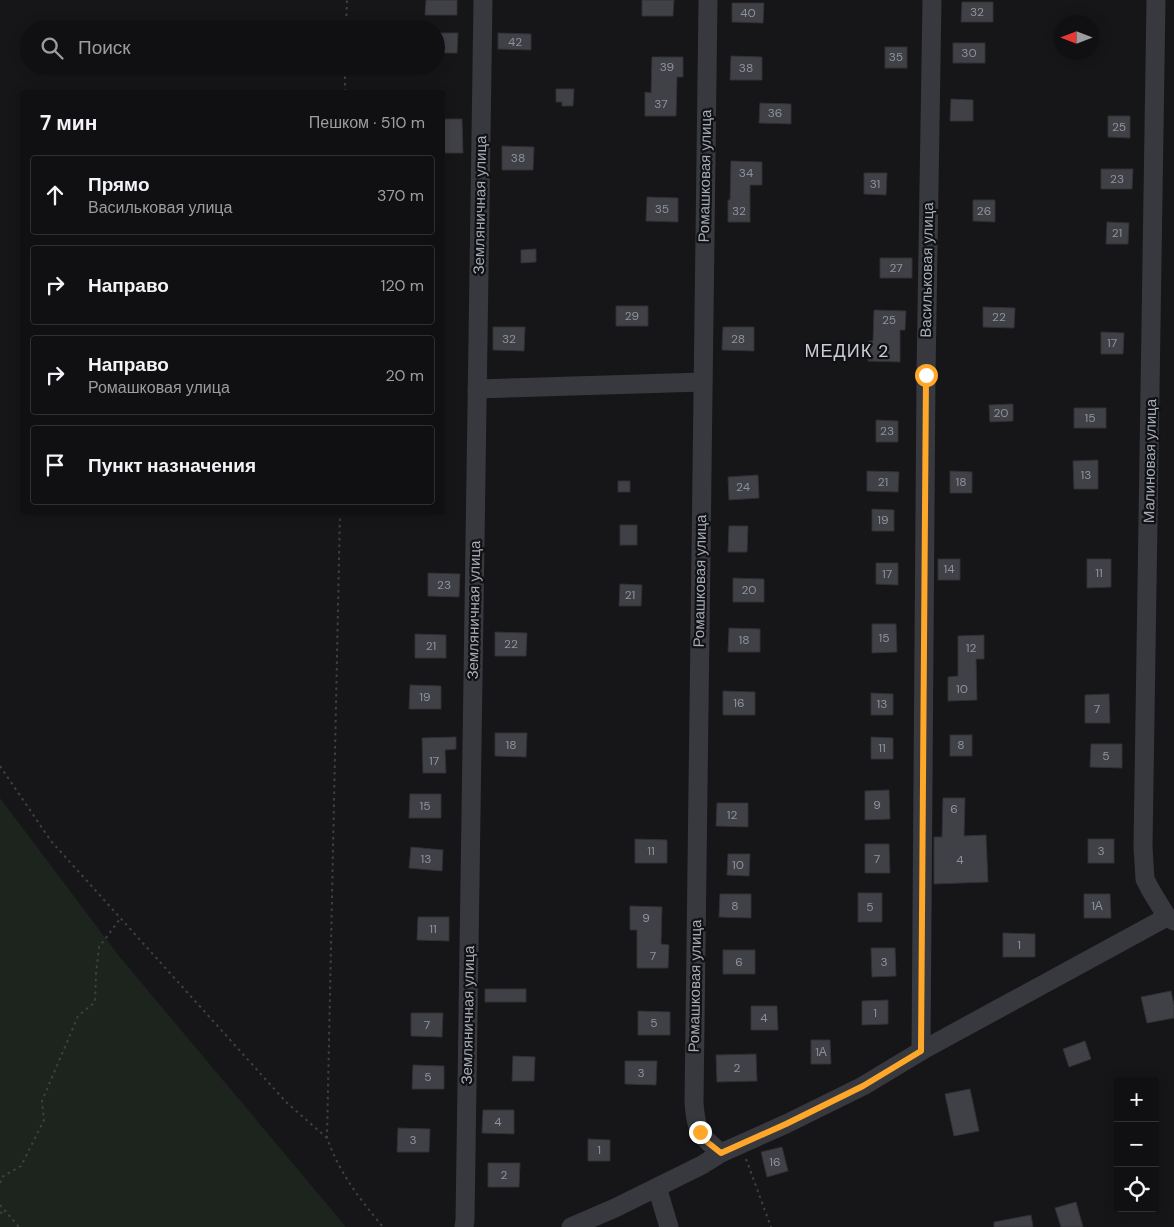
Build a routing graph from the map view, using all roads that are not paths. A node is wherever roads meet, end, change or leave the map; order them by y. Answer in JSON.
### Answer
{"nodes":[{"id":1,"x":483,"y":0,"type":"edge"},
{"id":2,"x":708,"y":0,"type":"edge"},
{"id":3,"x":932,"y":0,"type":"edge"},
{"id":4,"x":1156,"y":0,"type":"edge"},
{"id":5,"x":703,"y":382,"type":"junction"},
{"id":6,"x":477,"y":389,"type":"junction"},
{"id":7,"x":1171,"y":919,"type":"edge"},
{"id":8,"x":921,"y":1051,"type":"junction"},
{"id":9,"x":721,"y":1153,"type":"junction"},
{"id":10,"x":657,"y":1187,"type":"junction"},
{"id":11,"x":465,"y":1224,"type":"edge"},
{"id":12,"x":571,"y":1227,"type":"edge"},
{"id":13,"x":669,"y":1227,"type":"edge"}],
"edges":[{"from":1,"to":6,"type":"street","name":"Земляничная улица"},
{"from":2,"to":5,"type":"street","name":"Ромашковая улица"},
{"from":3,"to":8,"type":"street","name":"Васильковая улица"},
{"from":4,"to":7,"type":"street","name":"Малиновая улица"},
{"from":5,"to":6,"type":"street"},
{"from":5,"to":9,"type":"street","name":"Ромашковая улица"},
{"from":6,"to":11,"type":"street","name":"Земляничная улица"},
{"from":7,"to":8,"type":"street"},
{"from":8,"to":9,"type":"street"},
{"from":9,"to":10,"type":"street"},
{"from":10,"to":12,"type":"street"},
{"from":10,"to":13,"type":"street"}]}
